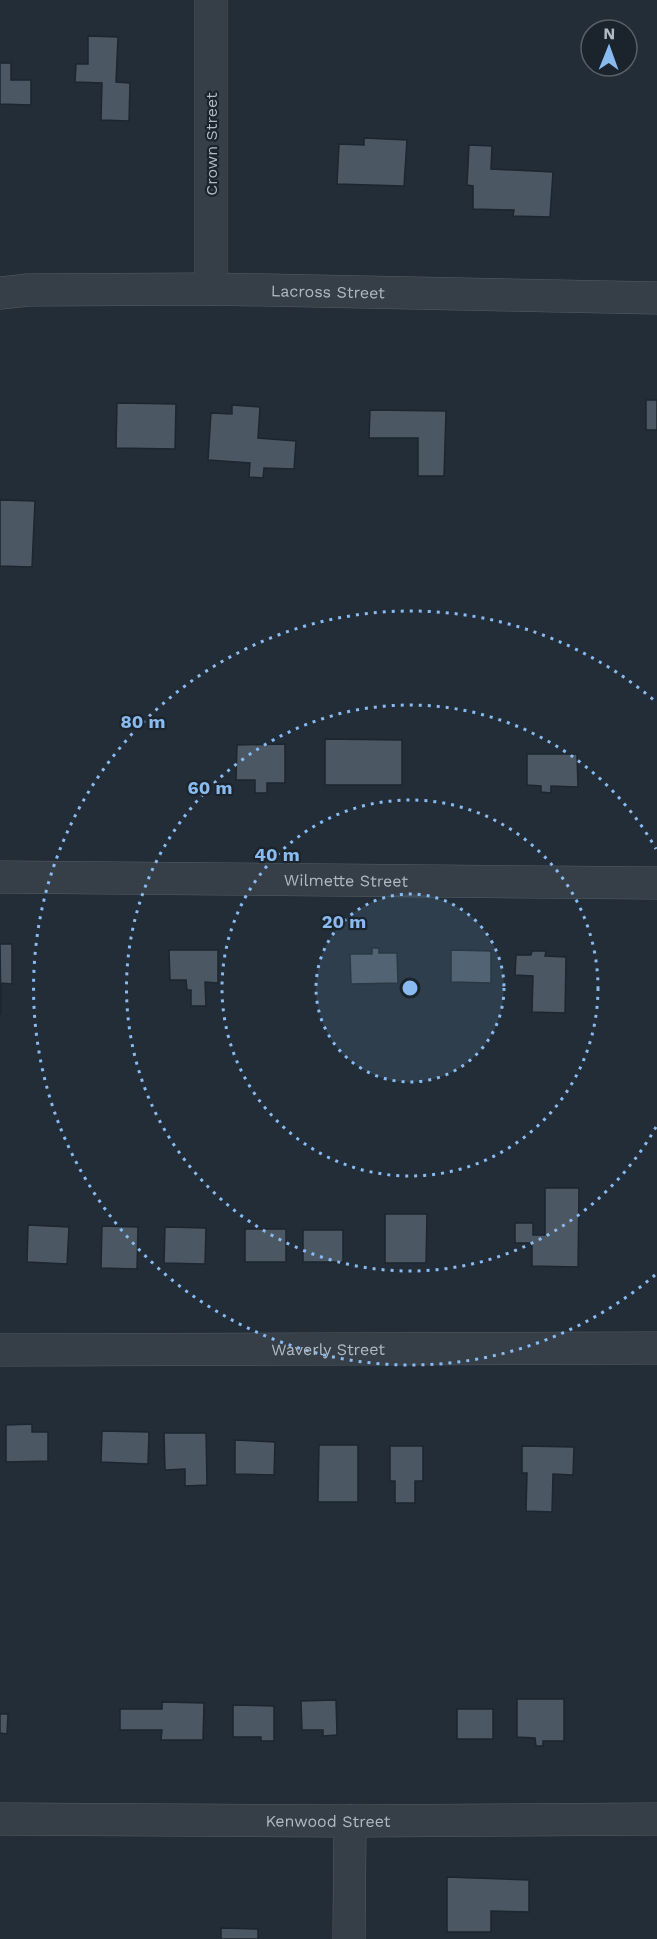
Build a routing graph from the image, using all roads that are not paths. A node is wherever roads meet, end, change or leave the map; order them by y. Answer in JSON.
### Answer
{"nodes":[{"id":1,"x":211,"y":0,"type":"edge"},
{"id":2,"x":211,"y":289,"type":"junction"},
{"id":3,"x":0,"y":293,"type":"edge"},
{"id":4,"x":657,"y":298,"type":"edge"},
{"id":5,"x":0,"y":877,"type":"edge"},
{"id":6,"x":657,"y":883,"type":"edge"},
{"id":7,"x":657,"y":1348,"type":"edge"},
{"id":8,"x":0,"y":1350,"type":"edge"},
{"id":9,"x":657,"y":1818,"type":"edge"},
{"id":10,"x":0,"y":1819,"type":"edge"},
{"id":11,"x":350,"y":1821,"type":"junction"},
{"id":12,"x":349,"y":1939,"type":"edge"}],
"edges":[{"from":1,"to":2,"type":"street","name":"Crown Street"},
{"from":2,"to":3,"type":"street","name":"Lacross Street"},
{"from":2,"to":4,"type":"street","name":"Lacross Street"},
{"from":5,"to":6,"type":"street","name":"Wilmette Street"},
{"from":7,"to":8,"type":"street","name":"Waverly Street"},
{"from":9,"to":11,"type":"street","name":"Kenwood Street"},
{"from":10,"to":11,"type":"street","name":"Kenwood Street"},
{"from":11,"to":12,"type":"street"}]}
